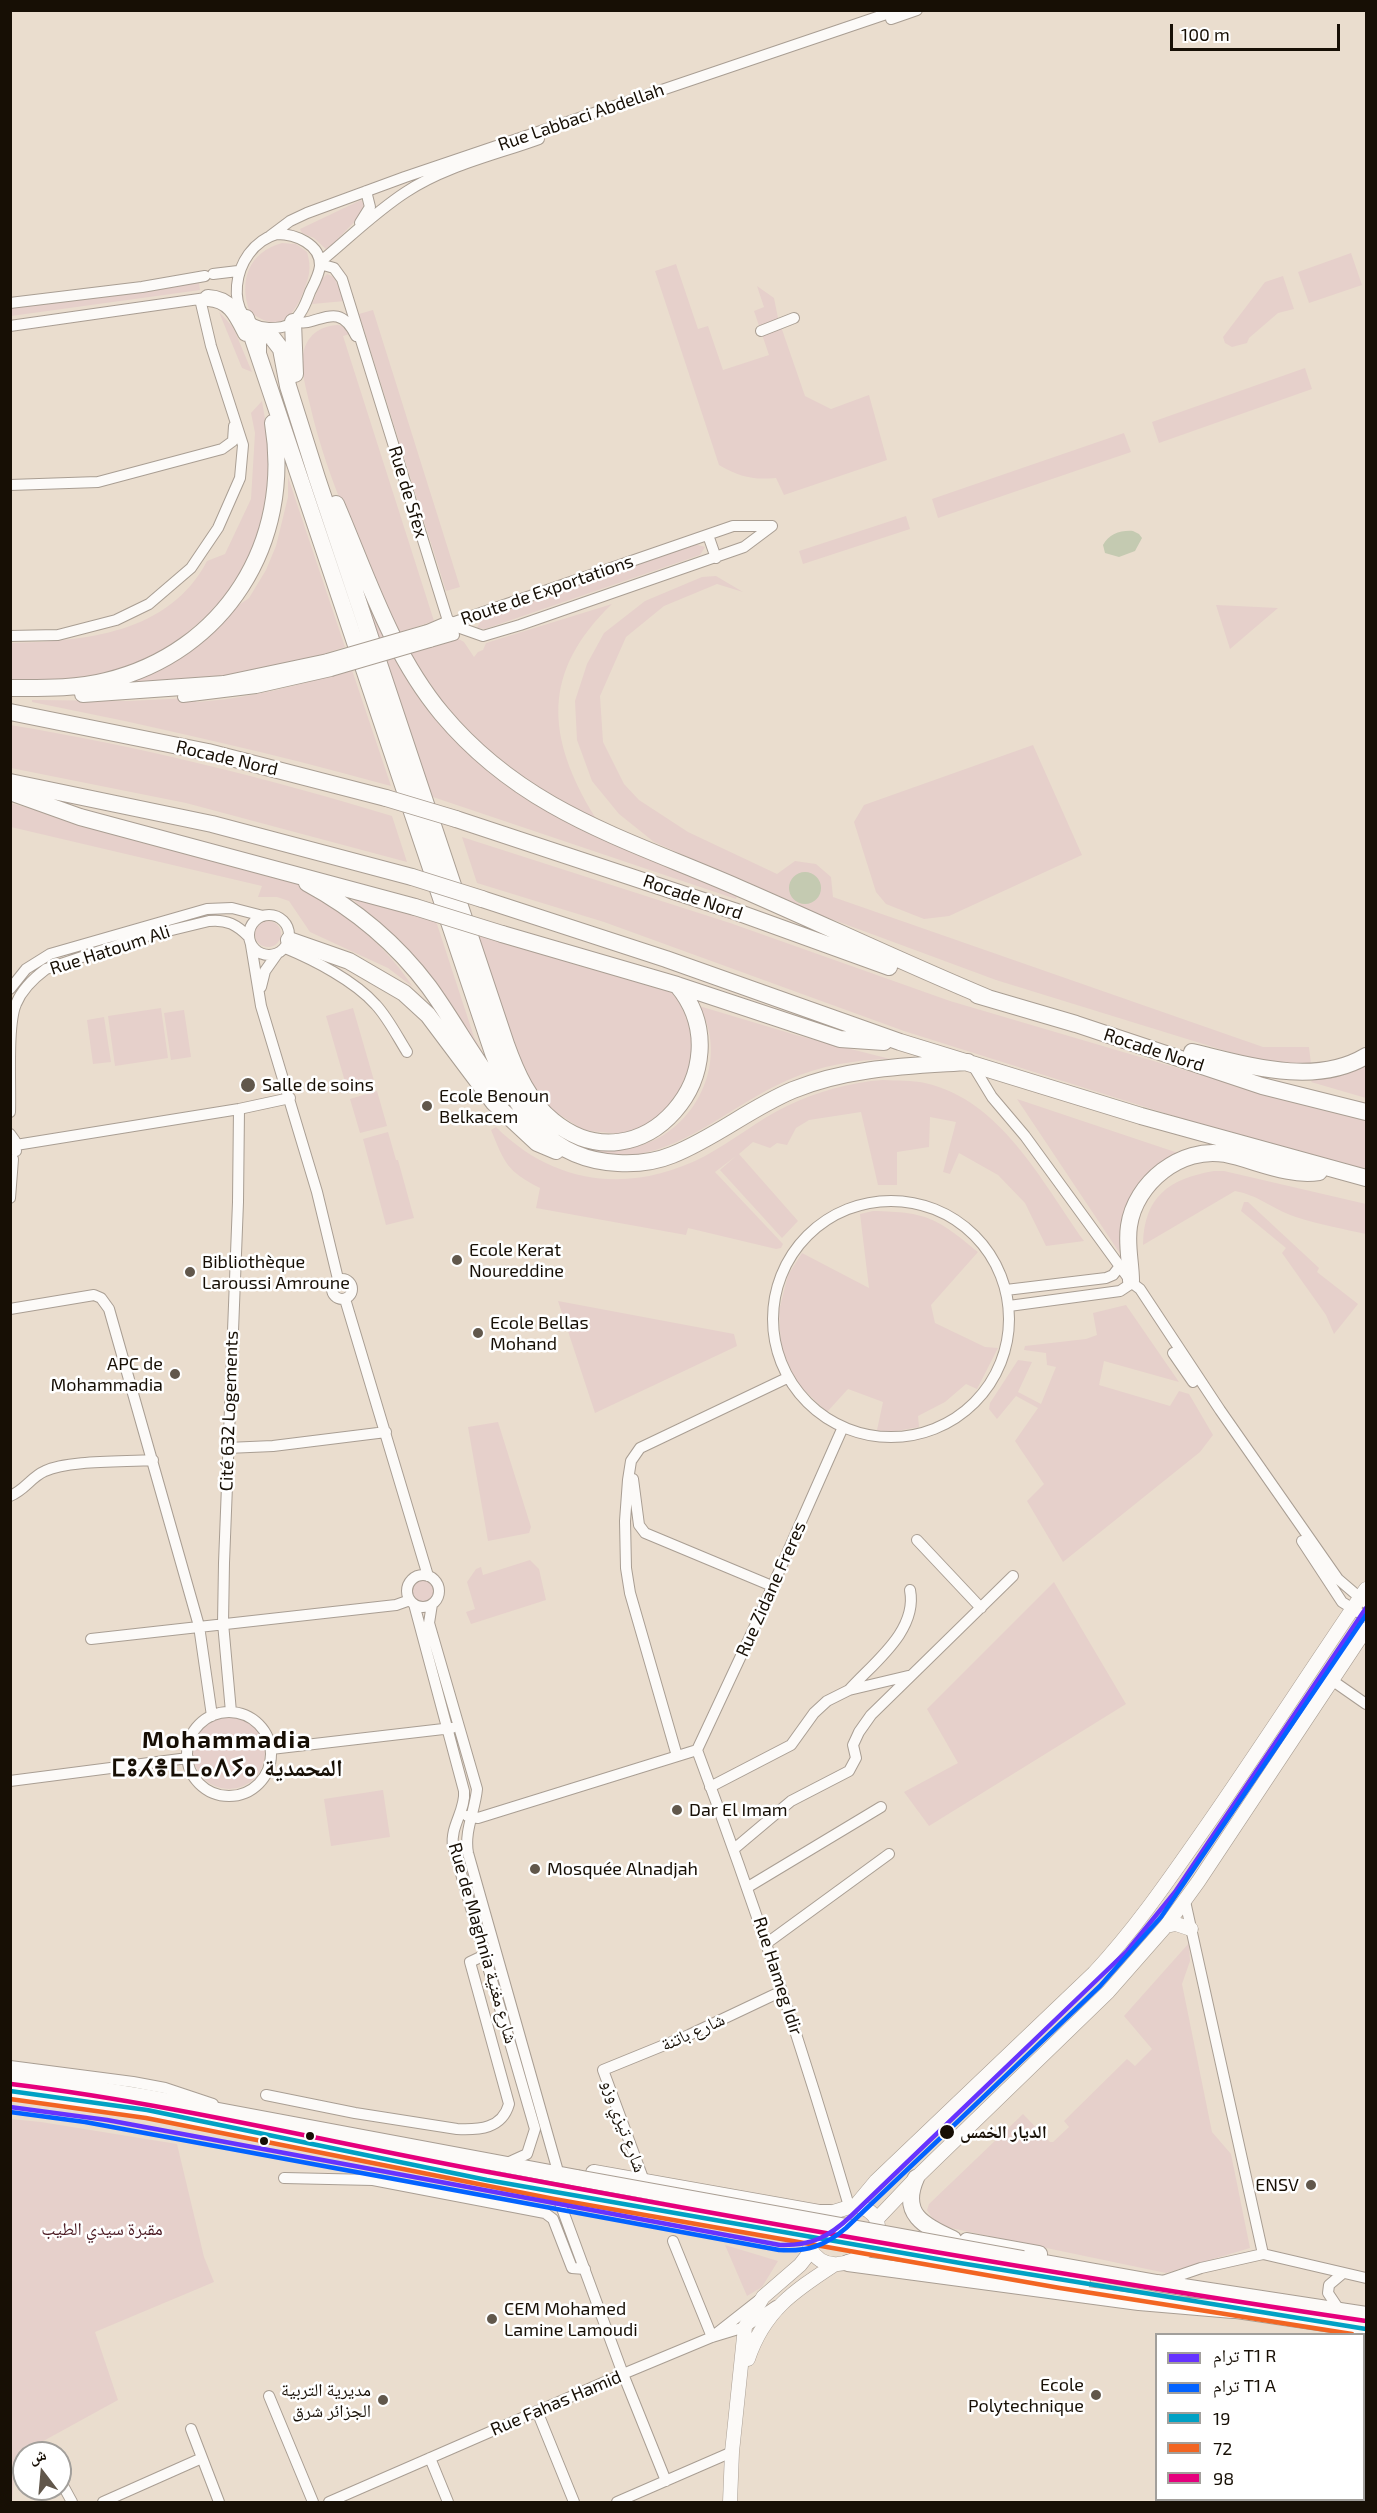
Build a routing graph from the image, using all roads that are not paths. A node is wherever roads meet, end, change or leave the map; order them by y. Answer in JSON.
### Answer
{"nodes":[{"id":1,"x":898,"y":10,"type":"edge"},
{"id":2,"x":917,"y":10,"type":"edge"},
{"id":3,"x":366,"y":191,"type":"junction"},
{"id":4,"x":270,"y":236,"type":"junction"},
{"id":5,"x":345,"y":241,"type":"junction"},
{"id":6,"x":320,"y":263,"type":"junction"},
{"id":7,"x":238,"y":271,"type":"junction"},
{"id":8,"x":339,"y":272,"type":"junction"},
{"id":9,"x":237,"y":294,"type":"junction"},
{"id":10,"x":208,"y":298,"type":"junction"},
{"id":11,"x":10,"y":303,"type":"edge"},
{"id":12,"x":246,"y":318,"type":"junction"},
{"id":13,"x":794,"y":318,"type":"dead end"},
{"id":14,"x":294,"y":321,"type":"junction"},
{"id":15,"x":10,"y":326,"type":"edge"},
{"id":16,"x":761,"y":331,"type":"dead end"},
{"id":17,"x":259,"y":358,"type":"junction"},
{"id":18,"x":368,"y":361,"type":"junction"},
{"id":19,"x":294,"y":362,"type":"junction"},
{"id":20,"x":264,"y":375,"type":"junction"},
{"id":21,"x":291,"y":397,"type":"junction"},
{"id":22,"x":233,"y":413,"type":"junction"},
{"id":23,"x":297,"y":417,"type":"junction"},
{"id":24,"x":310,"y":440,"type":"junction"},
{"id":25,"x":10,"y":486,"type":"edge"},
{"id":26,"x":708,"y":535,"type":"junction"},
{"id":27,"x":716,"y":558,"type":"junction"},
{"id":28,"x":452,"y":629,"type":"junction"},
{"id":29,"x":10,"y":636,"type":"edge"},
{"id":30,"x":330,"y":666,"type":"junction"},
{"id":31,"x":10,"y":689,"type":"edge"},
{"id":32,"x":183,"y":697,"type":"dead end"},
{"id":33,"x":10,"y":712,"type":"edge"},
{"id":34,"x":10,"y":782,"type":"edge"},
{"id":35,"x":10,"y":792,"type":"edge"},
{"id":36,"x":283,"y":870,"type":"junction"},
{"id":37,"x":263,"y":916,"type":"junction"},
{"id":38,"x":250,"y":941,"type":"junction"},
{"id":39,"x":284,"y":947,"type":"junction"},
{"id":40,"x":677,"y":985,"type":"junction"},
{"id":41,"x":10,"y":989,"type":"edge"},
{"id":42,"x":988,"y":998,"type":"junction"},
{"id":43,"x":261,"y":1005,"type":"junction"},
{"id":44,"x":1076,"y":1024,"type":"junction"},
{"id":45,"x":900,"y":1042,"type":"junction"},
{"id":46,"x":407,"y":1052,"type":"dead end"},
{"id":47,"x":1366,"y":1056,"type":"edge"},
{"id":48,"x":970,"y":1063,"type":"junction"},
{"id":49,"x":290,"y":1098,"type":"junction"},
{"id":50,"x":239,"y":1109,"type":"junction"},
{"id":51,"x":10,"y":1112,"type":"edge"},
{"id":52,"x":1366,"y":1112,"type":"edge"},
{"id":53,"x":12,"y":1135,"type":"edge"},
{"id":54,"x":554,"y":1144,"type":"junction"},
{"id":55,"x":570,"y":1152,"type":"junction"},
{"id":56,"x":12,"y":1161,"type":"edge"},
{"id":57,"x":1329,"y":1169,"type":"junction"},
{"id":58,"x":1366,"y":1178,"type":"edge"},
{"id":59,"x":10,"y":1197,"type":"edge"},
{"id":60,"x":1120,"y":1266,"type":"junction"},
{"id":61,"x":1131,"y":1282,"type":"junction"},
{"id":62,"x":1006,"y":1290,"type":"junction"},
{"id":63,"x":1009,"y":1306,"type":"junction"},
{"id":64,"x":10,"y":1309,"type":"edge"},
{"id":65,"x":787,"y":1378,"type":"junction"},
{"id":66,"x":1218,"y":1412,"type":"junction"},
{"id":67,"x":843,"y":1427,"type":"junction"},
{"id":68,"x":386,"y":1432,"type":"junction"},
{"id":69,"x":227,"y":1448,"type":"junction"},
{"id":70,"x":153,"y":1460,"type":"junction"},
{"id":71,"x":631,"y":1461,"type":"junction"},
{"id":72,"x":10,"y":1496,"type":"edge"},
{"id":73,"x":917,"y":1540,"type":"dead end"},
{"id":74,"x":428,"y":1576,"type":"junction"},
{"id":75,"x":1013,"y":1576,"type":"dead end"},
{"id":76,"x":772,"y":1586,"type":"junction"},
{"id":77,"x":910,"y":1590,"type":"dead end"},
{"id":78,"x":1362,"y":1600,"type":"edge"},
{"id":79,"x":412,"y":1602,"type":"junction"},
{"id":80,"x":432,"y":1604,"type":"junction"},
{"id":81,"x":981,"y":1608,"type":"junction"},
{"id":82,"x":1366,"y":1617,"type":"edge"},
{"id":83,"x":223,"y":1623,"type":"junction"},
{"id":84,"x":199,"y":1626,"type":"junction"},
{"id":85,"x":1366,"y":1629,"type":"edge"},
{"id":86,"x":91,"y":1639,"type":"dead end"},
{"id":87,"x":908,"y":1676,"type":"junction"},
{"id":88,"x":1332,"y":1681,"type":"junction"},
{"id":89,"x":849,"y":1690,"type":"junction"},
{"id":90,"x":1366,"y":1704,"type":"edge"},
{"id":91,"x":231,"y":1712,"type":"junction"},
{"id":92,"x":213,"y":1716,"type":"junction"},
{"id":93,"x":448,"y":1728,"type":"junction"},
{"id":94,"x":460,"y":1728,"type":"junction"},
{"id":95,"x":271,"y":1749,"type":"junction"},
{"id":96,"x":697,"y":1750,"type":"junction"},
{"id":97,"x":677,"y":1756,"type":"junction"},
{"id":98,"x":188,"y":1758,"type":"junction"},
{"id":99,"x":10,"y":1781,"type":"edge"},
{"id":100,"x":710,"y":1787,"type":"junction"},
{"id":101,"x":881,"y":1807,"type":"dead end"},
{"id":102,"x":459,"y":1814,"type":"junction"},
{"id":103,"x":472,"y":1817,"type":"junction"},
{"id":104,"x":734,"y":1849,"type":"junction"},
{"id":105,"x":889,"y":1854,"type":"dead end"},
{"id":106,"x":748,"y":1887,"type":"junction"},
{"id":107,"x":1185,"y":1900,"type":"junction"},
{"id":108,"x":1166,"y":1926,"type":"junction"},
{"id":109,"x":1191,"y":1929,"type":"junction"},
{"id":110,"x":767,"y":1943,"type":"junction"},
{"id":111,"x":491,"y":1952,"type":"junction"},
{"id":112,"x":782,"y":1991,"type":"junction"},
{"id":113,"x":10,"y":2066,"type":"edge"},
{"id":114,"x":603,"y":2070,"type":"joint"},
{"id":115,"x":10,"y":2078,"type":"edge"},
{"id":116,"x":10,"y":2091,"type":"edge"},
{"id":117,"x":266,"y":2095,"type":"dead end"},
{"id":118,"x":262,"y":2119,"type":"junction"},
{"id":119,"x":505,"y":2164,"type":"junction"},
{"id":120,"x":557,"y":2168,"type":"junction"},
{"id":121,"x":531,"y":2169,"type":"junction"},
{"id":122,"x":284,"y":2178,"type":"dead end"},
{"id":123,"x":916,"y":2178,"type":"junction"},
{"id":124,"x":644,"y":2181,"type":"junction"},
{"id":125,"x":577,"y":2187,"type":"junction"},
{"id":126,"x":556,"y":2192,"type":"junction"},
{"id":127,"x":852,"y":2205,"type":"junction"},
{"id":128,"x":830,"y":2213,"type":"junction"},
{"id":129,"x":878,"y":2222,"type":"junction"},
{"id":130,"x":953,"y":2239,"type":"junction"},
{"id":131,"x":674,"y":2241,"type":"dead end"},
{"id":132,"x":811,"y":2251,"type":"junction"},
{"id":133,"x":1263,"y":2254,"type":"junction"},
{"id":134,"x":841,"y":2264,"type":"junction"},
{"id":135,"x":1022,"y":2266,"type":"junction"},
{"id":136,"x":585,"y":2269,"type":"junction"},
{"id":137,"x":1097,"y":2273,"type":"junction"},
{"id":138,"x":1342,"y":2274,"type":"junction"},
{"id":139,"x":1366,"y":2278,"type":"edge"},
{"id":140,"x":1157,"y":2283,"type":"junction"},
{"id":141,"x":763,"y":2297,"type":"junction"},
{"id":142,"x":782,"y":2302,"type":"junction"},
{"id":143,"x":1233,"y":2310,"type":"junction"},
{"id":144,"x":1340,"y":2311,"type":"junction"},
{"id":145,"x":1366,"y":2315,"type":"edge"},
{"id":146,"x":746,"y":2327,"type":"junction"},
{"id":147,"x":1366,"y":2329,"type":"edge"},
{"id":148,"x":712,"y":2337,"type":"junction"},
{"id":149,"x":623,"y":2374,"type":"junction"},
{"id":150,"x":741,"y":2378,"type":"junction"},
{"id":151,"x":269,"y":2396,"type":"dead end"},
{"id":152,"x":537,"y":2411,"type":"junction"},
{"id":153,"x":191,"y":2429,"type":"dead end"},
{"id":154,"x":732,"y":2452,"type":"junction"},
{"id":155,"x":202,"y":2458,"type":"junction"},
{"id":156,"x":430,"y":2458,"type":"junction"},
{"id":157,"x":666,"y":2481,"type":"junction"},
{"id":158,"x":104,"y":2502,"type":"edge"},
{"id":159,"x":219,"y":2502,"type":"edge"},
{"id":160,"x":313,"y":2502,"type":"edge"},
{"id":161,"x":329,"y":2502,"type":"edge"},
{"id":162,"x":448,"y":2502,"type":"edge"},
{"id":163,"x":574,"y":2502,"type":"edge"},
{"id":164,"x":617,"y":2502,"type":"edge"},
{"id":165,"x":730,"y":2502,"type":"edge"}],
"edges":[{"from":1,"to":3,"type":"street","name":"Rue Labbaci Abdellah"},
{"from":2,"to":5,"type":"street","name":"Rue Labbaci Abdellah"},
{"from":3,"to":4,"type":"street","name":"Rue Labbaci Abdellah"},
{"from":3,"to":5,"type":"street"},
{"from":4,"to":6,"type":"street"},
{"from":4,"to":7,"type":"street"},
{"from":5,"to":6,"type":"street","name":"Rue Labbaci Abdellah"},
{"from":5,"to":8,"type":"street"},
{"from":6,"to":8,"type":"street"},
{"from":6,"to":14,"type":"street"},
{"from":7,"to":9,"type":"street"},
{"from":7,"to":11,"type":"street"},
{"from":8,"to":18,"type":"street","name":"Rue de Sfex"},
{"from":9,"to":10,"type":"street"},
{"from":9,"to":12,"type":"street"},
{"from":10,"to":15,"type":"street"},
{"from":10,"to":17,"type":"highway"},
{"from":10,"to":22,"type":"street"},
{"from":12,"to":14,"type":"street"},
{"from":12,"to":17,"type":"highway"},
{"from":13,"to":16,"type":"street"},
{"from":14,"to":18,"type":"street","name":"Rue de Sfex"},
{"from":14,"to":19,"type":"highway"},
{"from":17,"to":20,"type":"highway"},
{"from":17,"to":21,"type":"highway"},
{"from":18,"to":28,"type":"street","name":"Rue de Sfex"},
{"from":19,"to":21,"type":"highway"},
{"from":19,"to":24,"type":"highway"},
{"from":20,"to":31,"type":"highway"},
{"from":20,"to":54,"type":"highway"},
{"from":21,"to":23,"type":"highway"},
{"from":22,"to":25,"type":"street"},
{"from":22,"to":29,"type":"street"},
{"from":23,"to":24,"type":"highway"},
{"from":23,"to":40,"type":"highway"},
{"from":24,"to":42,"type":"highway"},
{"from":26,"to":27,"type":"street"},
{"from":26,"to":27,"type":"street","name":"Route de Exportations"},
{"from":26,"to":28,"type":"street","name":"Route de Exportations"},
{"from":27,"to":28,"type":"street","name":"Route de Exportations"},
{"from":28,"to":30,"type":"highway","bridge":true},
{"from":30,"to":31,"type":"highway"},
{"from":30,"to":32,"type":"street"},
{"from":33,"to":42,"type":"highway","name":"Rocade Nord","bridge":true},
{"from":34,"to":45,"type":"highway","bridge":true},
{"from":35,"to":36,"type":"highway"},
{"from":36,"to":40,"type":"highway","bridge":true},
{"from":36,"to":54,"type":"highway"},
{"from":37,"to":38,"type":"street"},
{"from":37,"to":39,"type":"street"},
{"from":37,"to":41,"type":"street","name":"Rue Hatoum Ali"},
{"from":38,"to":39,"type":"street"},
{"from":38,"to":43,"type":"street"},
{"from":38,"to":51,"type":"street","name":"Rue Hatoum Ali"},
{"from":39,"to":43,"type":"street"},
{"from":39,"to":46,"type":"street"},
{"from":39,"to":55,"type":"highway"},
{"from":40,"to":45,"type":"highway"},
{"from":42,"to":44,"type":"highway","name":"Rocade Nord"},
{"from":43,"to":49,"type":"street"},
{"from":44,"to":47,"type":"highway"},
{"from":44,"to":52,"type":"highway","name":"Rocade Nord"},
{"from":45,"to":48,"type":"highway"},
{"from":48,"to":55,"type":"highway"},
{"from":48,"to":57,"type":"highway"},
{"from":48,"to":60,"type":"street"},
{"from":49,"to":50,"type":"street"},
{"from":49,"to":68,"type":"street"},
{"from":50,"to":53,"type":"street"},
{"from":50,"to":69,"type":"street","name":"Cité 632 Logements"},
{"from":53,"to":56,"type":"street"},
{"from":54,"to":55,"type":"highway"},
{"from":56,"to":59,"type":"street"},
{"from":57,"to":58,"type":"highway"},
{"from":57,"to":61,"type":"highway"},
{"from":60,"to":61,"type":"street"},
{"from":60,"to":62,"type":"street"},
{"from":61,"to":63,"type":"street"},
{"from":61,"to":66,"type":"street"},
{"from":62,"to":63,"type":"street"},
{"from":62,"to":65,"type":"street"},
{"from":63,"to":67,"type":"street"},
{"from":64,"to":70,"type":"street"},
{"from":65,"to":67,"type":"street"},
{"from":65,"to":71,"type":"street"},
{"from":66,"to":78,"type":"street"},
{"from":66,"to":78,"type":"street"},
{"from":67,"to":76,"type":"street","name":"Rue Zidane Freres"},
{"from":68,"to":69,"type":"street"},
{"from":68,"to":74,"type":"street"},
{"from":69,"to":83,"type":"street","name":"Cité 632 Logements"},
{"from":70,"to":72,"type":"street"},
{"from":70,"to":84,"type":"street"},
{"from":71,"to":76,"type":"street"},
{"from":71,"to":97,"type":"street"},
{"from":73,"to":81,"type":"street"},
{"from":74,"to":79,"type":"street"},
{"from":74,"to":80,"type":"street"},
{"from":75,"to":81,"type":"street"},
{"from":76,"to":96,"type":"street","name":"Rue Zidane Freres"},
{"from":77,"to":89,"type":"street"},
{"from":78,"to":82,"type":"street"},
{"from":78,"to":127,"type":"main road"},
{"from":79,"to":80,"type":"street"},
{"from":79,"to":83,"type":"street"},
{"from":79,"to":93,"type":"street","name":"Rue de Maghnia شارع مغنية"},
{"from":80,"to":94,"type":"street","name":"Rue de Maghnia شارع مغنية"},
{"from":81,"to":87,"type":"street"},
{"from":83,"to":84,"type":"street"},
{"from":83,"to":91,"type":"street","name":"Cité 632 Logements"},
{"from":84,"to":86,"type":"street"},
{"from":84,"to":92,"type":"street"},
{"from":85,"to":88,"type":"main road"},
{"from":87,"to":89,"type":"street"},
{"from":87,"to":104,"type":"street"},
{"from":88,"to":90,"type":"street"},
{"from":88,"to":107,"type":"main road"},
{"from":89,"to":100,"type":"street"},
{"from":91,"to":92,"type":"street"},
{"from":91,"to":95,"type":"street"},
{"from":92,"to":98,"type":"street"},
{"from":93,"to":94,"type":"street"},
{"from":93,"to":95,"type":"street"},
{"from":93,"to":102,"type":"street","name":"Rue de Maghnia شارع مغنية"},
{"from":94,"to":103,"type":"street","name":"Rue de Maghnia شارع مغنية"},
{"from":95,"to":98,"type":"street"},
{"from":96,"to":97,"type":"street"},
{"from":96,"to":100,"type":"street","name":"Rue Hameg Idir"},
{"from":97,"to":103,"type":"street"},
{"from":98,"to":99,"type":"street"},
{"from":100,"to":104,"type":"street","name":"Rue Hameg Idir"},
{"from":101,"to":106,"type":"street"},
{"from":102,"to":103,"type":"street"},
{"from":102,"to":111,"type":"street","name":"Rue de Maghnia شارع مغنية"},
{"from":103,"to":111,"type":"street","name":"Rue de Maghnia شارع مغنية"},
{"from":104,"to":106,"type":"street","name":"Rue Hameg Idir"},
{"from":105,"to":110,"type":"street"},
{"from":106,"to":110,"type":"street","name":"Rue Hameg Idir"},
{"from":107,"to":108,"type":"main road"},
{"from":107,"to":109,"type":"street"},
{"from":108,"to":109,"type":"main road"},
{"from":108,"to":123,"type":"main road"},
{"from":109,"to":133,"type":"street"},
{"from":110,"to":112,"type":"street","name":"Rue Hameg Idir"},
{"from":111,"to":117,"type":"street"},
{"from":111,"to":119,"type":"street","name":"Rue de Maghnia شارع مغنية"},
{"from":111,"to":120,"type":"street","name":"Rue de Maghnia شارع مغنية"},
{"from":112,"to":114,"type":"street","name":"شارع باتنة"},
{"from":112,"to":127,"type":"street","name":"Rue Hameg Idir"},
{"from":113,"to":118,"type":"street"},
{"from":114,"to":124,"type":"street","name":"شارع تيزي وزو"},
{"from":115,"to":118,"type":"highway"},
{"from":116,"to":126,"type":"highway"},
{"from":118,"to":119,"type":"highway"},
{"from":119,"to":121,"type":"highway"},
{"from":120,"to":121,"type":"highway"},
{"from":120,"to":124,"type":"highway"},
{"from":121,"to":125,"type":"highway"},
{"from":122,"to":136,"type":"street"},
{"from":123,"to":129,"type":"main road"},
{"from":123,"to":130,"type":"highway"},
{"from":124,"to":128,"type":"highway"},
{"from":125,"to":126,"type":"highway"},
{"from":125,"to":135,"type":"highway","bridge":true},
{"from":126,"to":136,"type":"street"},
{"from":127,"to":128,"type":"main road"},
{"from":127,"to":129,"type":"main road"},
{"from":128,"to":132,"type":"main road"},
{"from":129,"to":130,"type":"highway"},
{"from":129,"to":134,"type":"main road"},
{"from":130,"to":137,"type":"highway"},
{"from":131,"to":148,"type":"street"},
{"from":132,"to":134,"type":"main road"},
{"from":132,"to":141,"type":"main road"},
{"from":133,"to":138,"type":"street"},
{"from":133,"to":140,"type":"street"},
{"from":134,"to":142,"type":"main road"},
{"from":134,"to":143,"type":"highway"},
{"from":135,"to":137,"type":"highway"},
{"from":135,"to":143,"type":"highway"},
{"from":136,"to":149,"type":"street"},
{"from":137,"to":140,"type":"highway"},
{"from":138,"to":139,"type":"street"},
{"from":138,"to":144,"type":"street"},
{"from":140,"to":144,"type":"highway"},
{"from":141,"to":146,"type":"main road"},
{"from":141,"to":148,"type":"street"},
{"from":142,"to":146,"type":"street","name":"Rue Fahas Hamid"},
{"from":142,"to":150,"type":"main road"},
{"from":143,"to":147,"type":"highway"},
{"from":144,"to":145,"type":"highway"},
{"from":146,"to":148,"type":"street","name":"Rue Fahas Hamid"},
{"from":146,"to":150,"type":"main road"},
{"from":148,"to":149,"type":"street","name":"Rue Fahas Hamid"},
{"from":149,"to":152,"type":"street","name":"Rue Fahas Hamid"},
{"from":149,"to":157,"type":"street"},
{"from":150,"to":154,"type":"main road"},
{"from":151,"to":160,"type":"street"},
{"from":152,"to":156,"type":"street","name":"Rue Fahas Hamid"},
{"from":152,"to":163,"type":"street"},
{"from":153,"to":155,"type":"street"},
{"from":154,"to":157,"type":"street"},
{"from":154,"to":165,"type":"main road"},
{"from":155,"to":158,"type":"street"},
{"from":155,"to":159,"type":"street"},
{"from":156,"to":161,"type":"street","name":"Rue Fahas Hamid"},
{"from":156,"to":162,"type":"street"},
{"from":157,"to":164,"type":"street"}]}
